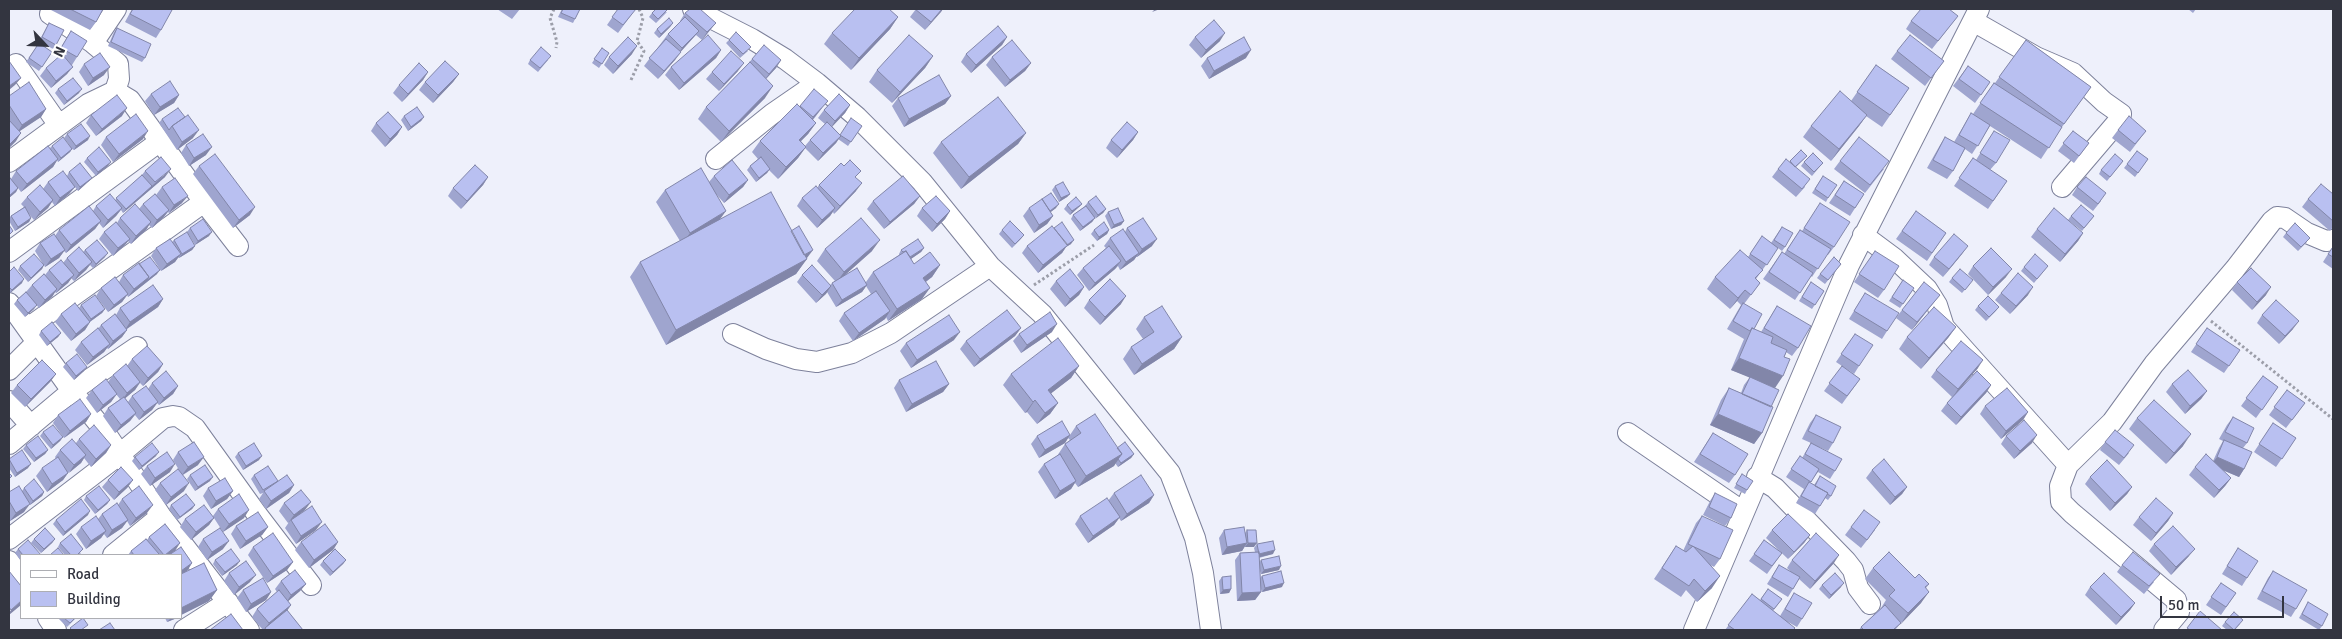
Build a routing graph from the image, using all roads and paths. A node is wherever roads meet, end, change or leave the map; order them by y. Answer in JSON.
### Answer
{"nodes":[{"id":1,"x":116,"y":9,"type":"edge"},
{"id":2,"x":554,"y":9,"type":"edge"},
{"id":3,"x":639,"y":9,"type":"edge"},
{"id":4,"x":705,"y":11,"type":"edge"},
{"id":5,"x":50,"y":14,"type":"dead end"},
{"id":6,"x":1978,"y":18,"type":"edge"},
{"id":7,"x":93,"y":43,"type":"junction"},
{"id":8,"x":556,"y":48,"type":"dead end"},
{"id":9,"x":16,"y":64,"type":"dead end"},
{"id":10,"x":631,"y":80,"type":"dead end"},
{"id":11,"x":817,"y":82,"type":"junction"},
{"id":12,"x":115,"y":91,"type":"junction"},
{"id":13,"x":58,"y":124,"type":"junction"},
{"id":14,"x":159,"y":142,"type":"junction"},
{"id":15,"x":716,"y":159,"type":"dead end"},
{"id":16,"x":9,"y":162,"type":"edge"},
{"id":17,"x":2062,"y":187,"type":"dead end"},
{"id":18,"x":204,"y":202,"type":"junction"},
{"id":19,"x":1863,"y":235,"type":"junction"},
{"id":20,"x":2333,"y":240,"type":"edge"},
{"id":21,"x":1094,"y":245,"type":"dead end"},
{"id":22,"x":238,"y":246,"type":"dead end"},
{"id":23,"x":9,"y":252,"type":"edge"},
{"id":24,"x":990,"y":266,"type":"junction"},
{"id":25,"x":1021,"y":294,"type":"junction"},
{"id":26,"x":10,"y":305,"type":"edge"},
{"id":27,"x":2199,"y":312,"type":"junction"},
{"id":28,"x":733,"y":334,"type":"dead end"},
{"id":29,"x":32,"y":335,"type":"junction"},
{"id":30,"x":137,"y":347,"type":"dead end"},
{"id":31,"x":9,"y":370,"type":"edge"},
{"id":32,"x":72,"y":391,"type":"junction"},
{"id":33,"x":9,"y":401,"type":"edge"},
{"id":34,"x":2333,"y":419,"type":"edge"},
{"id":35,"x":31,"y":426,"type":"junction"},
{"id":36,"x":1628,"y":433,"type":"dead end"},
{"id":37,"x":9,"y":444,"type":"edge"},
{"id":38,"x":120,"y":454,"type":"junction"},
{"id":39,"x":2068,"y":466,"type":"junction"},
{"id":40,"x":1766,"y":483,"type":"junction"},
{"id":41,"x":1744,"y":512,"type":"junction"},
{"id":42,"x":161,"y":516,"type":"junction"},
{"id":43,"x":9,"y":539,"type":"edge"},
{"id":44,"x":114,"y":554,"type":"edge"},
{"id":45,"x":9,"y":560,"type":"edge"},
{"id":46,"x":20,"y":577,"type":"edge"},
{"id":47,"x":311,"y":585,"type":"dead end"},
{"id":48,"x":228,"y":602,"type":"junction"},
{"id":49,"x":1870,"y":604,"type":"dead end"},
{"id":50,"x":49,"y":619,"type":"edge"},
{"id":51,"x":56,"y":630,"type":"edge"},
{"id":52,"x":184,"y":630,"type":"edge"},
{"id":53,"x":249,"y":630,"type":"edge"},
{"id":54,"x":1211,"y":630,"type":"edge"},
{"id":55,"x":1694,"y":630,"type":"edge"},
{"id":56,"x":2164,"y":630,"type":"edge"}],
"edges":[{"from":1,"to":7,"type":"street"},
{"from":2,"to":8,"type":"path"},
{"from":3,"to":10,"type":"path"},
{"from":4,"to":11,"type":"street"},
{"from":5,"to":7,"type":"street"},
{"from":6,"to":17,"type":"street"},
{"from":6,"to":19,"type":"street"},
{"from":7,"to":12,"type":"street"},
{"from":9,"to":13,"type":"street"},
{"from":11,"to":15,"type":"street"},
{"from":11,"to":24,"type":"street"},
{"from":12,"to":13,"type":"street"},
{"from":12,"to":14,"type":"street"},
{"from":13,"to":16,"type":"street"},
{"from":14,"to":18,"type":"street"},
{"from":14,"to":23,"type":"street"},
{"from":18,"to":22,"type":"street"},
{"from":18,"to":29,"type":"street"},
{"from":19,"to":39,"type":"street"},
{"from":19,"to":40,"type":"street"},
{"from":20,"to":27,"type":"street"},
{"from":21,"to":25,"type":"path"},
{"from":24,"to":25,"type":"street"},
{"from":24,"to":28,"type":"street"},
{"from":25,"to":54,"type":"street"},
{"from":26,"to":29,"type":"street"},
{"from":27,"to":34,"type":"path"},
{"from":27,"to":39,"type":"street"},
{"from":29,"to":31,"type":"street"},
{"from":29,"to":32,"type":"street"},
{"from":30,"to":32,"type":"street"},
{"from":32,"to":35,"type":"street"},
{"from":32,"to":38,"type":"street"},
{"from":33,"to":35,"type":"street"},
{"from":35,"to":37,"type":"street"},
{"from":36,"to":41,"type":"street"},
{"from":38,"to":42,"type":"street"},
{"from":38,"to":43,"type":"street"},
{"from":38,"to":47,"type":"street"},
{"from":39,"to":56,"type":"street"},
{"from":40,"to":41,"type":"street"},
{"from":40,"to":49,"type":"street"},
{"from":41,"to":55,"type":"street"},
{"from":42,"to":44,"type":"street"},
{"from":42,"to":48,"type":"street"},
{"from":45,"to":46,"type":"street"},
{"from":48,"to":52,"type":"street"},
{"from":48,"to":53,"type":"street"},
{"from":50,"to":51,"type":"street"}]}
